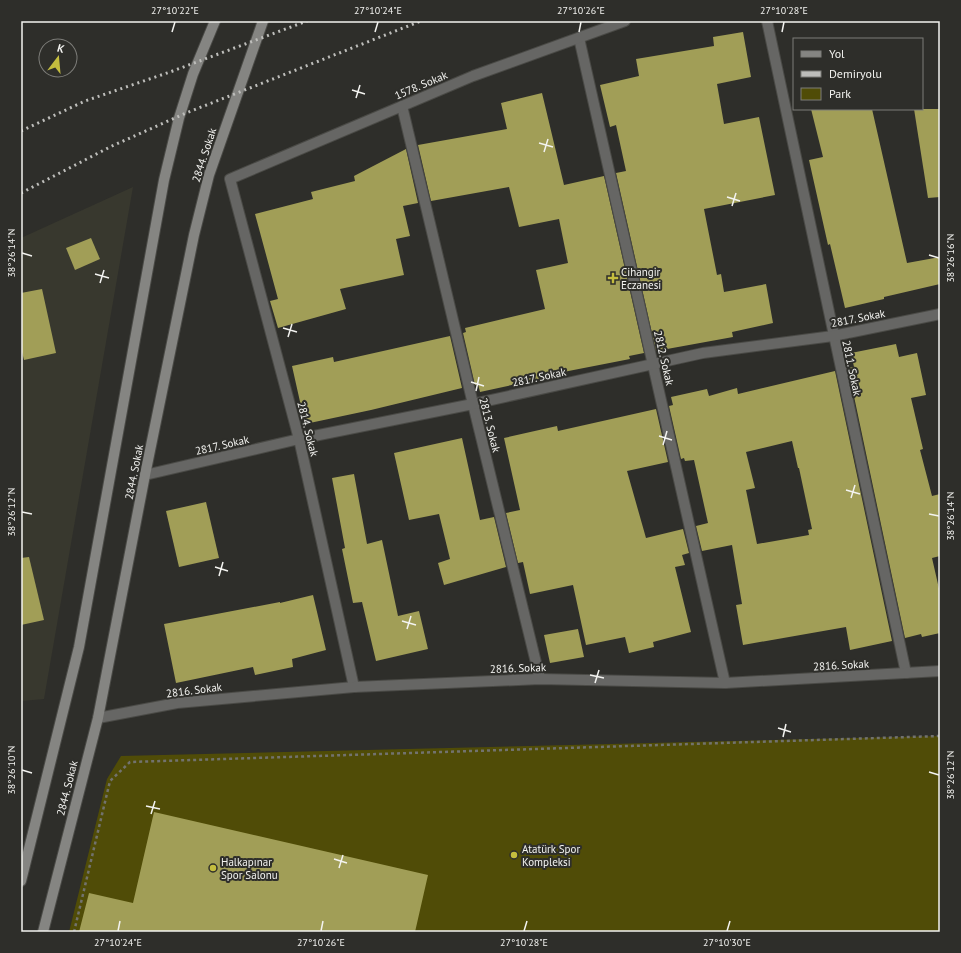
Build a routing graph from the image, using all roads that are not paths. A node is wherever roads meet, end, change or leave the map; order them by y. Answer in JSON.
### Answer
{"nodes":[{"id":1,"x":215,"y":21,"type":"edge"},
{"id":2,"x":263,"y":21,"type":"edge"},
{"id":3,"x":625,"y":21,"type":"edge"},
{"id":4,"x":767,"y":21,"type":"edge"},
{"id":5,"x":579,"y":38,"type":"junction"},
{"id":6,"x":402,"y":106,"type":"junction"},
{"id":7,"x":230,"y":179,"type":"joint"},
{"id":8,"x":940,"y":314,"type":"edge"},
{"id":9,"x":833,"y":336,"type":"junction"},
{"id":10,"x":653,"y":365,"type":"junction"},
{"id":11,"x":473,"y":404,"type":"junction"},
{"id":12,"x":299,"y":439,"type":"junction"},
{"id":13,"x":145,"y":475,"type":"junction"},
{"id":14,"x":940,"y":671,"type":"edge"},
{"id":15,"x":906,"y":674,"type":"junction"},
{"id":16,"x":540,"y":679,"type":"junction"},
{"id":17,"x":725,"y":683,"type":"junction"},
{"id":18,"x":354,"y":687,"type":"junction"},
{"id":19,"x":98,"y":718,"type":"junction"},
{"id":20,"x":21,"y":881,"type":"edge"},
{"id":21,"x":43,"y":932,"type":"edge"}],
"edges":[{"from":1,"to":20,"type":"main road","name":"2844. Sokak"},
{"from":2,"to":13,"type":"main road","name":"2844. Sokak"},
{"from":3,"to":5,"type":"street","name":"1578. Sokak"},
{"from":4,"to":9,"type":"street","name":"2811. Sokak"},
{"from":5,"to":6,"type":"street","name":"1578. Sokak"},
{"from":5,"to":10,"type":"street","name":"2812. Sokak"},
{"from":6,"to":7,"type":"street","name":"1578. Sokak"},
{"from":6,"to":11,"type":"street","name":"2813. Sokak"},
{"from":7,"to":12,"type":"street","name":"2814. Sokak"},
{"from":8,"to":9,"type":"street","name":"2817. Sokak"},
{"from":9,"to":10,"type":"street","name":"2817. Sokak"},
{"from":9,"to":15,"type":"street","name":"2811. Sokak"},
{"from":10,"to":11,"type":"street","name":"2817. Sokak"},
{"from":10,"to":17,"type":"street","name":"2812. Sokak"},
{"from":11,"to":12,"type":"street","name":"2817. Sokak"},
{"from":11,"to":16,"type":"street","name":"2813. Sokak"},
{"from":12,"to":13,"type":"street","name":"2817. Sokak"},
{"from":12,"to":18,"type":"street","name":"2814. Sokak"},
{"from":13,"to":19,"type":"main road","name":"2844. Sokak"},
{"from":14,"to":15,"type":"street","name":"2816. Sokak"},
{"from":15,"to":17,"type":"street","name":"2816. Sokak"},
{"from":16,"to":17,"type":"street","name":"2816. Sokak"},
{"from":16,"to":18,"type":"street","name":"2816. Sokak"},
{"from":18,"to":19,"type":"street","name":"2816. Sokak"},
{"from":19,"to":21,"type":"main road","name":"2844. Sokak"}]}
